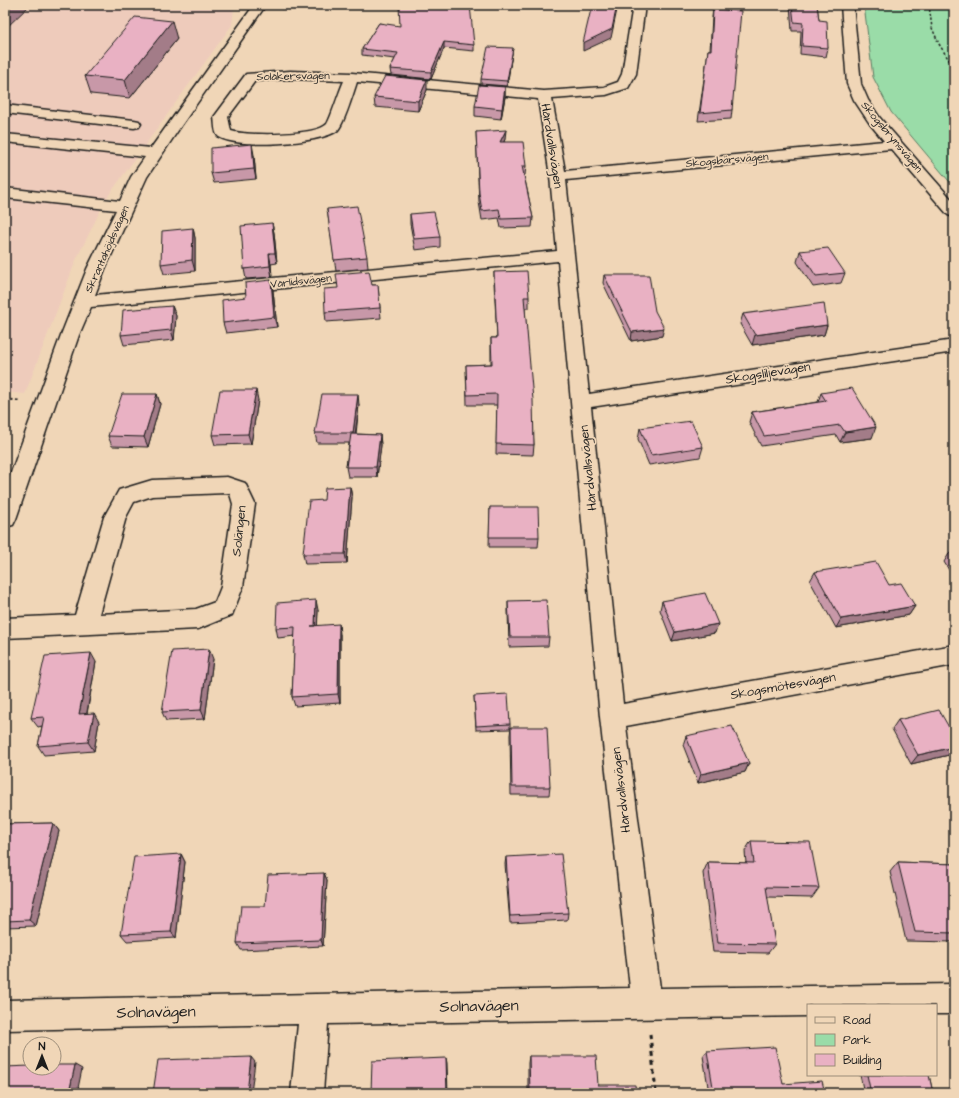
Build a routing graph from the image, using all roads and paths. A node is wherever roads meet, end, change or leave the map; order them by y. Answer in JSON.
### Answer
{"nodes":[{"id":1,"x":260,"y":5,"type":"edge"},
{"id":2,"x":639,"y":5,"type":"edge"},
{"id":3,"x":847,"y":5,"type":"edge"},
{"id":4,"x":929,"y":5,"type":"edge"},
{"id":5,"x":954,"y":68,"type":"edge"},
{"id":6,"x":352,"y":77,"type":"junction"},
{"id":7,"x":544,"y":95,"type":"junction"},
{"id":8,"x":5,"y":109,"type":"edge"},
{"id":9,"x":134,"y":124,"type":"dead end"},
{"id":10,"x":5,"y":138,"type":"edge"},
{"id":11,"x":895,"y":144,"type":"junction"},
{"id":12,"x":155,"y":154,"type":"junction"},
{"id":13,"x":558,"y":176,"type":"junction"},
{"id":14,"x":5,"y":193,"type":"edge"},
{"id":15,"x":126,"y":206,"type":"junction"},
{"id":16,"x":954,"y":212,"type":"edge"},
{"id":17,"x":566,"y":255,"type":"junction"},
{"id":18,"x":84,"y":302,"type":"junction"},
{"id":19,"x":954,"y":346,"type":"edge"},
{"id":20,"x":5,"y":400,"type":"edge"},
{"id":21,"x":24,"y":401,"type":"dead end"},
{"id":22,"x":582,"y":402,"type":"junction"},
{"id":23,"x":5,"y":519,"type":"edge"},
{"id":24,"x":84,"y":625,"type":"junction"},
{"id":25,"x":5,"y":628,"type":"edge"},
{"id":26,"x":954,"y":655,"type":"edge"},
{"id":27,"x":612,"y":717,"type":"junction"},
{"id":28,"x":954,"y":999,"type":"edge"},
{"id":29,"x":647,"y":1003,"type":"junction"},
{"id":30,"x":314,"y":1009,"type":"junction"},
{"id":31,"x":5,"y":1015,"type":"edge"},
{"id":32,"x":307,"y":1093,"type":"edge"},
{"id":33,"x":656,"y":1093,"type":"edge"}],
"edges":[{"from":1,"to":12,"type":"street","name":"Skrantahöjdsvägen"},
{"from":2,"to":7,"type":"street","name":"Hårdvallsvägen"},
{"from":3,"to":11,"type":"street","name":"Skogsbrynsvägen"},
{"from":4,"to":5,"type":"path"},
{"from":6,"to":6,"type":"street","name":"Solåkersvägen"},
{"from":6,"to":7,"type":"street","name":"Solåkersvägen"},
{"from":7,"to":13,"type":"street","name":"Hårdvallsvägen"},
{"from":8,"to":9,"type":"street"},
{"from":10,"to":12,"type":"street"},
{"from":11,"to":13,"type":"street","name":"Skogsbärsvägen"},
{"from":11,"to":16,"type":"street","name":"Skogsbrynsvägen"},
{"from":12,"to":15,"type":"street","name":"Skrantahöjdsvägen"},
{"from":13,"to":17,"type":"street","name":"Hårdvallsvägen"},
{"from":14,"to":15,"type":"street"},
{"from":15,"to":18,"type":"street","name":"Skrantahöjdsvägen"},
{"from":17,"to":18,"type":"street","name":"Vårlidsvägen"},
{"from":17,"to":22,"type":"street","name":"Hårdvallsvägen"},
{"from":18,"to":23,"type":"street","name":"Skrantahöjdsvägen"},
{"from":19,"to":22,"type":"street","name":"Skogsliljevägen"},
{"from":20,"to":21,"type":"path"},
{"from":22,"to":27,"type":"street","name":"Hårdvallsvägen"},
{"from":24,"to":24,"type":"street","name":"Solängen"},
{"from":24,"to":25,"type":"street","name":"Solängen"},
{"from":26,"to":27,"type":"street","name":"Skogsmötesvägen"},
{"from":27,"to":29,"type":"street","name":"Hårdvallsvägen"},
{"from":28,"to":29,"type":"street","name":"Solnavägen"},
{"from":29,"to":30,"type":"street","name":"Solnavägen"},
{"from":29,"to":33,"type":"path"},
{"from":30,"to":31,"type":"street","name":"Solnavägen"},
{"from":30,"to":32,"type":"street"}]}
